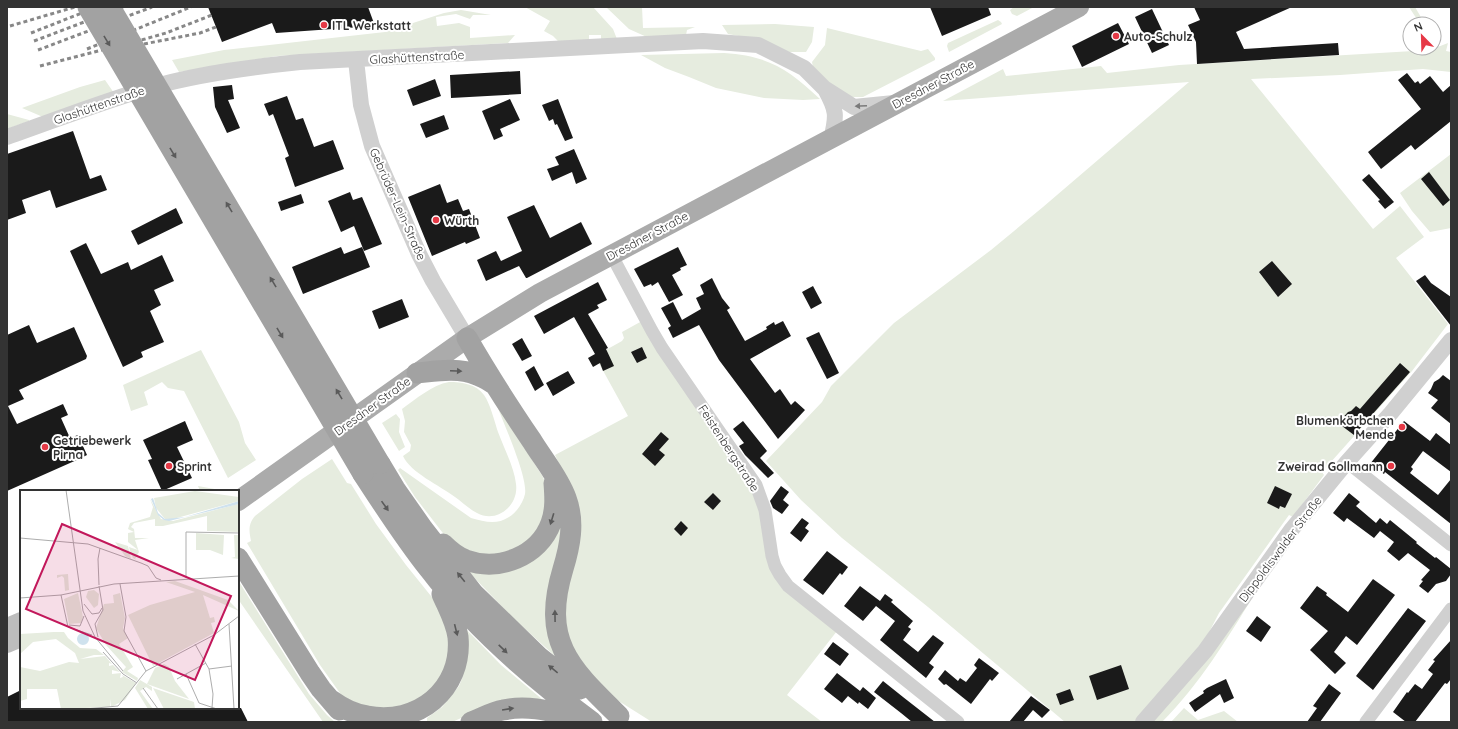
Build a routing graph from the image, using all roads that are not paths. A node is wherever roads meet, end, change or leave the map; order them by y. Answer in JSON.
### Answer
{"nodes":[{"id":1,"x":88,"y":7,"type":"edge"},
{"id":2,"x":110,"y":7,"type":"edge"},
{"id":3,"x":1074,"y":8,"type":"edge"},
{"id":4,"x":356,"y":60,"type":"junction"},
{"id":5,"x":824,"y":88,"type":"junction"},
{"id":6,"x":899,"y":102,"type":"junction"},
{"id":7,"x":7,"y":137,"type":"edge"},
{"id":8,"x":831,"y":140,"type":"junction"},
{"id":9,"x":611,"y":254,"type":"junction"},
{"id":10,"x":467,"y":338,"type":"junction"},
{"id":11,"x":1451,"y":340,"type":"edge"},
{"id":12,"x":417,"y":373,"type":"junction"},
{"id":13,"x":494,"y":384,"type":"junction"},
{"id":14,"x":1347,"y":462,"type":"junction"},
{"id":15,"x":549,"y":467,"type":"junction"},
{"id":16,"x":372,"y":469,"type":"junction"},
{"id":17,"x":239,"y":500,"type":"edge"},
{"id":18,"x":405,"y":505,"type":"junction"},
{"id":19,"x":1451,"y":545,"type":"edge"},
{"id":20,"x":239,"y":561,"type":"edge"},
{"id":21,"x":429,"y":569,"type":"junction"},
{"id":22,"x":1451,"y":609,"type":"edge"},
{"id":23,"x":20,"y":621,"type":"edge"},
{"id":24,"x":7,"y":627,"type":"edge"},
{"id":25,"x":20,"y":638,"type":"edge"},
{"id":26,"x":7,"y":644,"type":"edge"},
{"id":27,"x":331,"y":700,"type":"junction"},
{"id":28,"x":623,"y":719,"type":"edge"},
{"id":29,"x":1372,"y":720,"type":"edge"},
{"id":30,"x":351,"y":722,"type":"edge"},
{"id":31,"x":471,"y":722,"type":"edge"},
{"id":32,"x":592,"y":722,"type":"edge"},
{"id":33,"x":958,"y":722,"type":"edge"},
{"id":34,"x":1143,"y":722,"type":"edge"}],
"edges":[{"from":1,"to":16,"type":"highway","one_way":true,"bridge":true},
{"from":16,"to":2,"type":"highway","one_way":true,"bridge":true},
{"from":3,"to":6,"type":"main road","name":"Dresdner Straße"},
{"from":4,"to":5,"type":"street","name":"Glashüttenstraße"},
{"from":4,"to":7,"type":"street","name":"Glashüttenstraße"},
{"from":4,"to":10,"type":"street","name":"Gebrüder-Lein-Straße"},
{"from":6,"to":5,"type":"street","name":"Glashüttenstraße","one_way":true},
{"from":5,"to":8,"type":"street","name":"Glashüttenstraße"},
{"from":6,"to":8,"type":"main road","name":"Dresdner Straße"},
{"from":8,"to":9,"type":"main road","name":"Dresdner Straße"},
{"from":9,"to":10,"type":"main road","name":"Dresdner Straße"},
{"from":9,"to":33,"type":"street","name":"Feistenbergstraße"},
{"from":10,"to":12,"type":"main road","name":"Dresdner Straße"},
{"from":10,"to":13,"type":"highway"},
{"from":11,"to":14,"type":"street","name":"Dippoldiswalder Straße"},
{"from":12,"to":13,"type":"highway","one_way":true},
{"from":12,"to":17,"type":"main road","name":"Dresdner Straße"},
{"from":13,"to":15,"type":"highway"},
{"from":14,"to":19,"type":"street"},
{"from":14,"to":34,"type":"street","name":"Dippoldiswalder Straße"},
{"from":15,"to":18,"type":"highway","one_way":true},
{"from":28,"to":15,"type":"highway","one_way":true},
{"from":16,"to":18,"type":"highway"},
{"from":16,"to":21,"type":"highway","one_way":true},
{"from":28,"to":18,"type":"highway","one_way":true},
{"from":20,"to":27,"type":"highway"},
{"from":21,"to":27,"type":"highway","one_way":true},
{"from":21,"to":32,"type":"highway","one_way":true},
{"from":22,"to":29,"type":"street"},
{"from":23,"to":24,"type":"main road"},
{"from":25,"to":26,"type":"main road"},
{"from":27,"to":30,"type":"highway"},
{"from":31,"to":32,"type":"highway","one_way":true}]}
